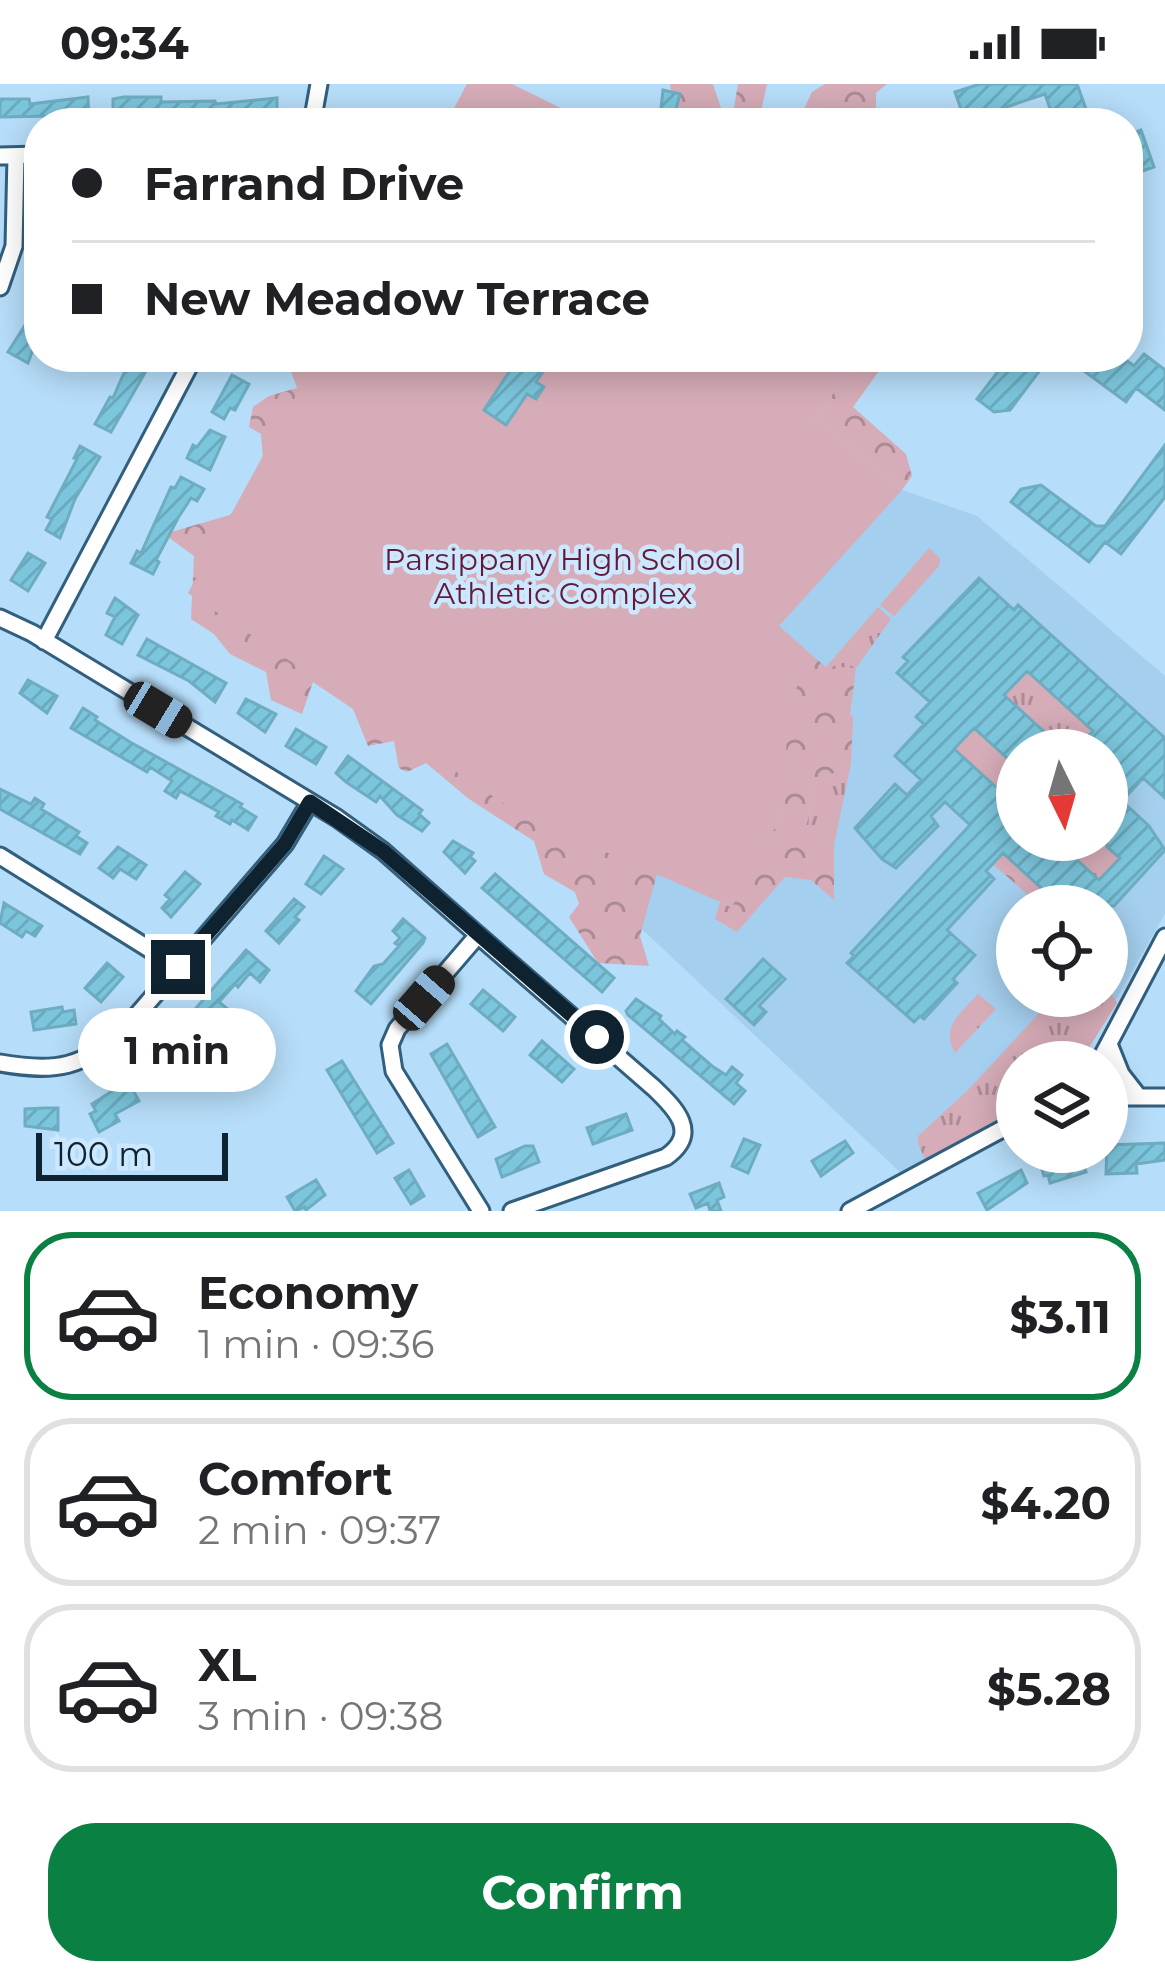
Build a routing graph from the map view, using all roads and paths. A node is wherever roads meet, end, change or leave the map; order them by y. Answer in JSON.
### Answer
{"nodes":[{"id":1,"x":8,"y":156,"type":"edge"},
{"id":2,"x":0,"y":287,"type":"edge"},
{"id":3,"x":186,"y":372,"type":"edge"},
{"id":4,"x":0,"y":618,"type":"edge"},
{"id":5,"x":44,"y":641,"type":"junction"},
{"id":6,"x":310,"y":802,"type":"junction"},
{"id":7,"x":0,"y":856,"type":"edge"},
{"id":8,"x":478,"y":935,"type":"junction"},
{"id":9,"x":1165,"y":937,"type":"edge"},
{"id":10,"x":178,"y":967,"type":"junction"},
{"id":11,"x":1110,"y":1041,"type":"edge"},
{"id":12,"x":0,"y":1063,"type":"edge"},
{"id":13,"x":1128,"y":1083,"type":"edge"},
{"id":14,"x":1128,"y":1096,"type":"edge"},
{"id":15,"x":1139,"y":1096,"type":"junction"},
{"id":16,"x":1165,"y":1097,"type":"edge"},
{"id":17,"x":996,"y":1132,"type":"edge"},
{"id":18,"x":482,"y":1211,"type":"edge"},
{"id":19,"x":512,"y":1211,"type":"edge"},
{"id":20,"x":850,"y":1211,"type":"edge"}],
"edges":[{"from":1,"to":2,"type":"street"},
{"from":3,"to":5,"type":"street"},
{"from":4,"to":5,"type":"street"},
{"from":5,"to":6,"type":"street"},
{"from":6,"to":8,"type":"street"},
{"from":6,"to":10,"type":"street"},
{"from":7,"to":10,"type":"street"},
{"from":8,"to":18,"type":"street"},
{"from":8,"to":19,"type":"street"},
{"from":9,"to":11,"type":"street"},
{"from":10,"to":12,"type":"street"},
{"from":13,"to":15,"type":"street"},
{"from":14,"to":15,"type":"street"},
{"from":15,"to":16,"type":"street"},
{"from":17,"to":20,"type":"street"}]}
